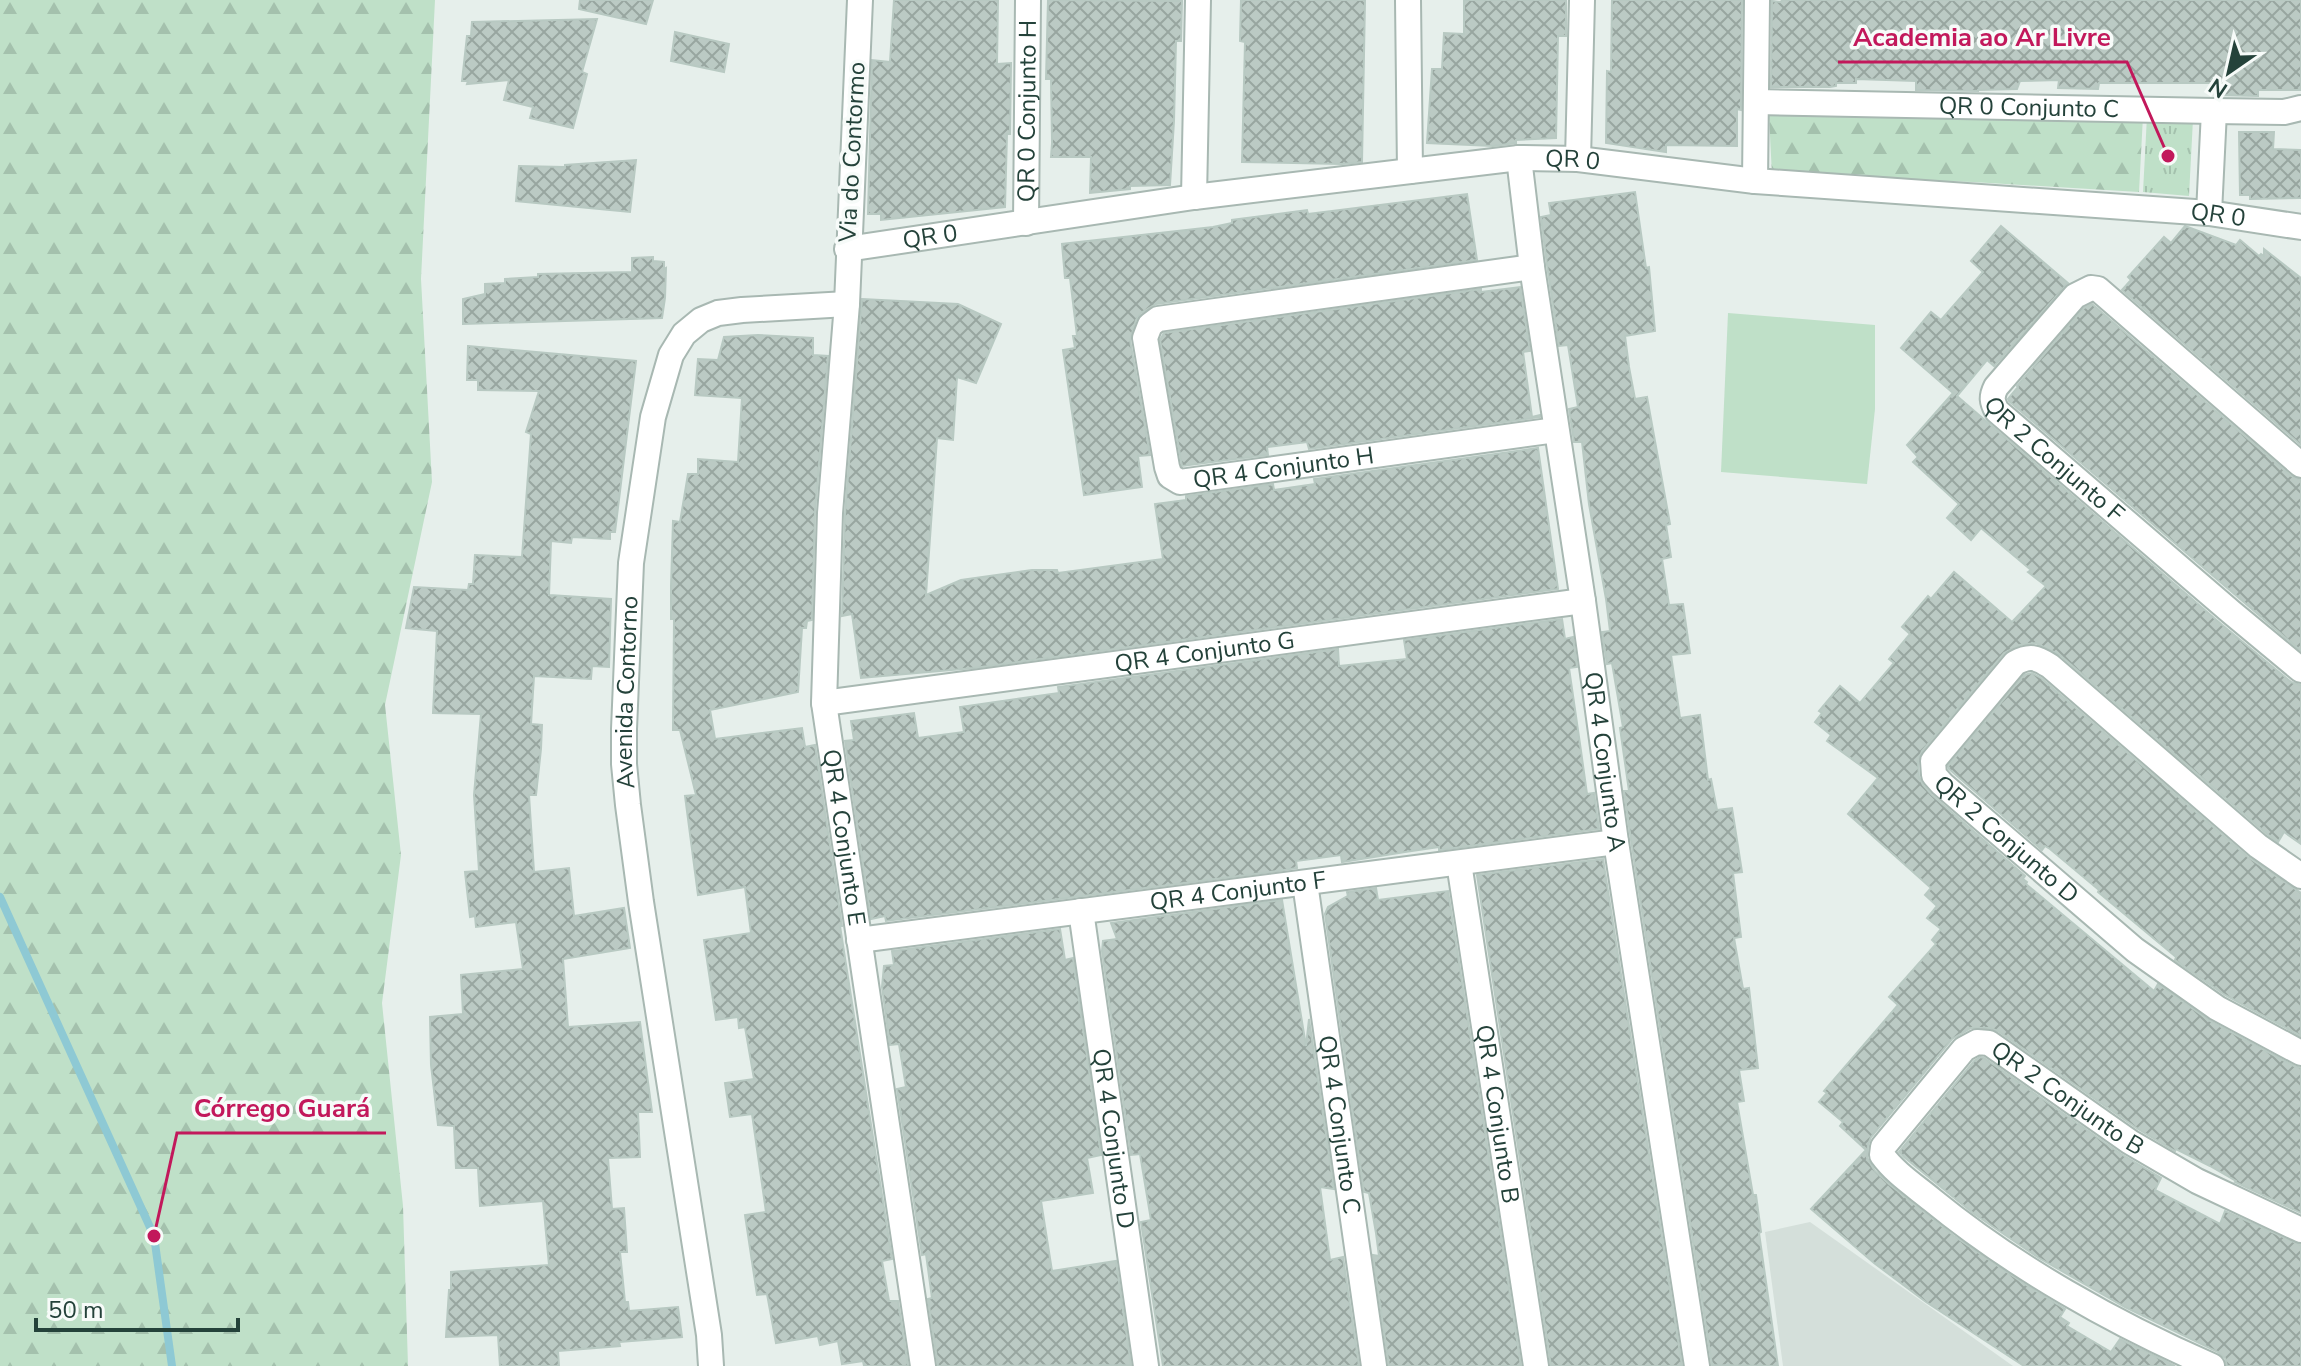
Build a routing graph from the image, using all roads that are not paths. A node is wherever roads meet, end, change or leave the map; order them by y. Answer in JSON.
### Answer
{"nodes":[{"id":1,"x":860,"y":0,"type":"edge"},
{"id":2,"x":1028,"y":0,"type":"edge"},
{"id":3,"x":1198,"y":0,"type":"edge"},
{"id":4,"x":1408,"y":0,"type":"edge"},
{"id":5,"x":1582,"y":0,"type":"edge"},
{"id":6,"x":1757,"y":0,"type":"edge"},
{"id":7,"x":1757,"y":102,"type":"junction"},
{"id":8,"x":2301,"y":108,"type":"edge"},
{"id":9,"x":2214,"y":111,"type":"junction"},
{"id":10,"x":1519,"y":158,"type":"junction"},
{"id":11,"x":1578,"y":159,"type":"junction"},
{"id":12,"x":1410,"y":171,"type":"junction"},
{"id":13,"x":1755,"y":181,"type":"junction"},
{"id":14,"x":1194,"y":197,"type":"junction"},
{"id":15,"x":2209,"y":213,"type":"junction"},
{"id":16,"x":1026,"y":223,"type":"junction"},
{"id":17,"x":2296,"y":231,"type":"edge"},
{"id":18,"x":847,"y":249,"type":"junction"},
{"id":19,"x":1532,"y":267,"type":"junction"},
{"id":20,"x":847,"y":304,"type":"junction"},
{"id":21,"x":1556,"y":430,"type":"junction"},
{"id":22,"x":2301,"y":465,"type":"edge"},
{"id":23,"x":1583,"y":601,"type":"junction"},
{"id":24,"x":2301,"y":670,"type":"edge"},
{"id":25,"x":824,"y":703,"type":"junction"},
{"id":26,"x":1616,"y":842,"type":"junction"},
{"id":27,"x":1459,"y":863,"type":"junction"},
{"id":28,"x":2301,"y":876,"type":"edge"},
{"id":29,"x":1305,"y":883,"type":"junction"},
{"id":30,"x":1081,"y":911,"type":"junction"},
{"id":31,"x":859,"y":940,"type":"junction"},
{"id":32,"x":2301,"y":1053,"type":"edge"},
{"id":33,"x":2301,"y":1230,"type":"edge"},
{"id":34,"x":711,"y":1366,"type":"edge"},
{"id":35,"x":923,"y":1366,"type":"edge"},
{"id":36,"x":1146,"y":1366,"type":"edge"},
{"id":37,"x":1374,"y":1366,"type":"edge"},
{"id":38,"x":1536,"y":1366,"type":"edge"},
{"id":39,"x":1697,"y":1366,"type":"edge"},
{"id":40,"x":2212,"y":1366,"type":"edge"}],
"edges":[{"from":1,"to":18,"type":"street","name":"Via do Contormo"},
{"from":2,"to":16,"type":"street","name":"QR 0 Conjunto H"},
{"from":3,"to":14,"type":"street"},
{"from":4,"to":12,"type":"street"},
{"from":5,"to":11,"type":"street"},
{"from":6,"to":7,"type":"street"},
{"from":7,"to":9,"type":"street","name":"QR 0 Conjunto C"},
{"from":7,"to":13,"type":"street"},
{"from":8,"to":9,"type":"street","name":"QR 0 Conjunto C"},
{"from":9,"to":15,"type":"street"},
{"from":10,"to":11,"type":"street","name":"QR 0"},
{"from":10,"to":12,"type":"street","name":"QR 0"},
{"from":10,"to":19,"type":"street","name":"QR 4 Conjunto A"},
{"from":11,"to":13,"type":"street","name":"QR 0"},
{"from":12,"to":14,"type":"street","name":"QR 0"},
{"from":13,"to":15,"type":"street","name":"QR 0"},
{"from":14,"to":16,"type":"street","name":"QR 0"},
{"from":15,"to":17,"type":"street","name":"QR 0"},
{"from":16,"to":18,"type":"street","name":"QR 0"},
{"from":18,"to":20,"type":"street","name":"Via do Contormo"},
{"from":19,"to":21,"type":"street","name":"QR 4 Conjunto A"},
{"from":19,"to":21,"type":"street","name":"QR 4 Conjunto H"},
{"from":20,"to":25,"type":"street","name":"QR 4 Conjunto E"},
{"from":20,"to":34,"type":"street","name":"Avenida Contorno"},
{"from":21,"to":23,"type":"street","name":"QR 4 Conjunto A"},
{"from":22,"to":24,"type":"street","name":"QR 2 Conjunto F"},
{"from":23,"to":25,"type":"street","name":"QR 4 Conjunto G"},
{"from":23,"to":26,"type":"street","name":"QR 4 Conjunto A"},
{"from":25,"to":31,"type":"street","name":"QR 4 Conjunto E"},
{"from":26,"to":27,"type":"street","name":"QR 4 Conjunto F"},
{"from":26,"to":39,"type":"street","name":"QR 4 Conjunto A"},
{"from":27,"to":29,"type":"street","name":"QR 4 Conjunto F"},
{"from":27,"to":38,"type":"street","name":"QR 4 Conjunto B"},
{"from":28,"to":32,"type":"street","name":"QR 2 Conjunto D"},
{"from":29,"to":30,"type":"street","name":"QR 4 Conjunto F"},
{"from":29,"to":37,"type":"street","name":"QR 4 Conjunto C"},
{"from":30,"to":31,"type":"street","name":"QR 4 Conjunto F"},
{"from":30,"to":36,"type":"street","name":"QR 4 Conjunto D"},
{"from":31,"to":35,"type":"street","name":"QR 4 Conjunto E"},
{"from":33,"to":40,"type":"street","name":"QR 2 Conjunto B"}]}
